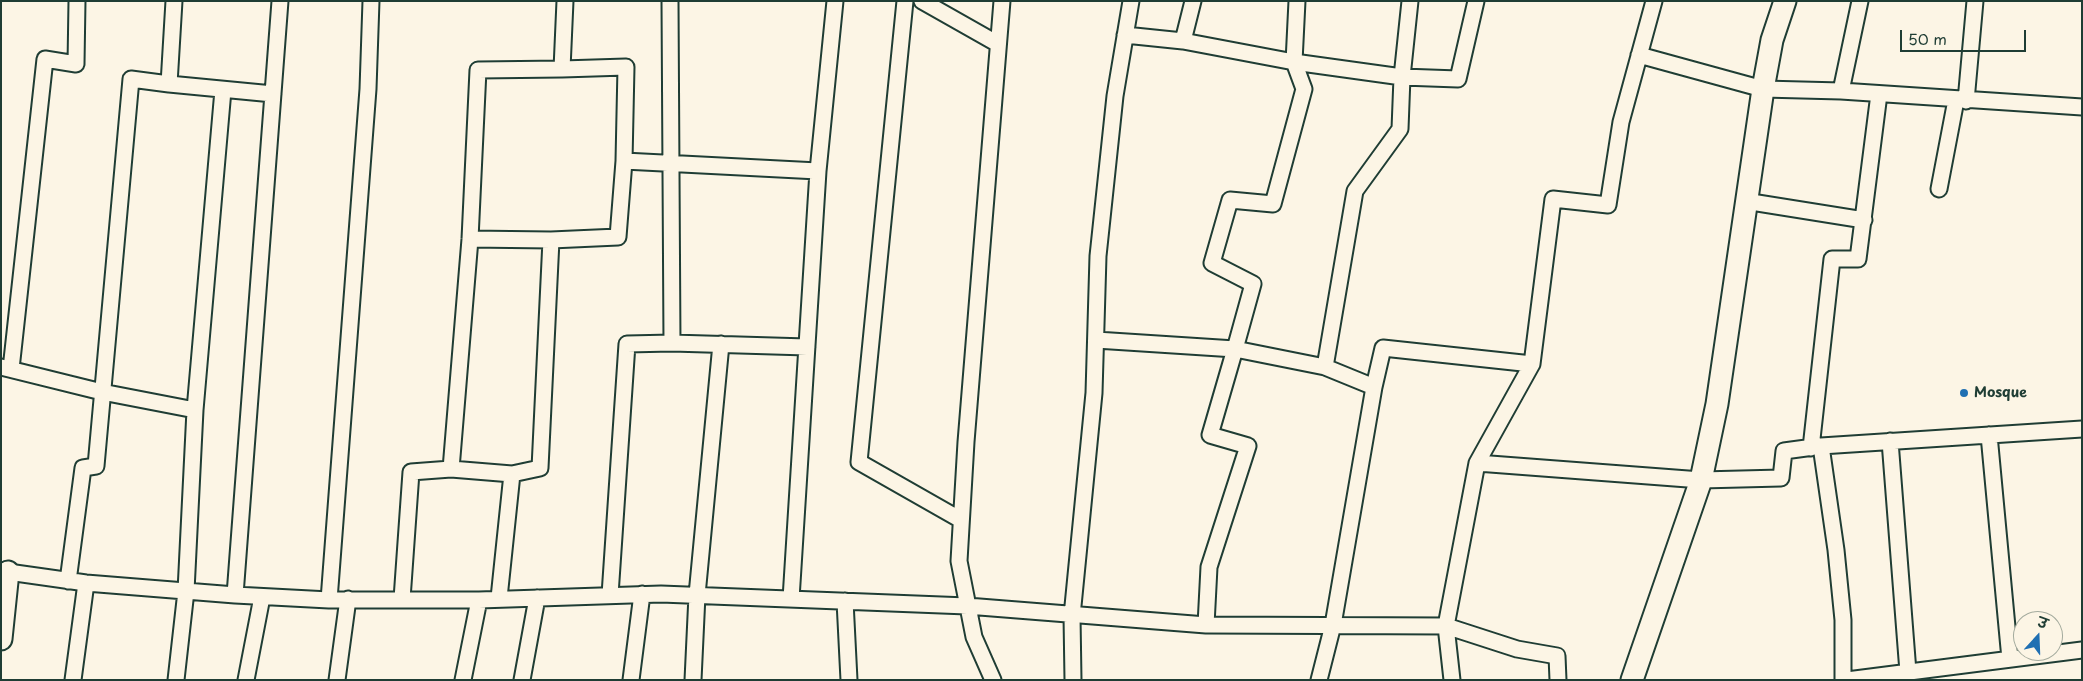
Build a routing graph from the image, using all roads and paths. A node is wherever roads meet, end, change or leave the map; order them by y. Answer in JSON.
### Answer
{"nodes":[{"id":1,"x":77,"y":1,"type":"edge"},
{"id":2,"x":174,"y":1,"type":"edge"},
{"id":3,"x":280,"y":1,"type":"edge"},
{"id":4,"x":371,"y":1,"type":"edge"},
{"id":5,"x":565,"y":1,"type":"edge"},
{"id":6,"x":670,"y":1,"type":"edge"},
{"id":7,"x":835,"y":1,"type":"edge"},
{"id":8,"x":905,"y":1,"type":"edge"},
{"id":9,"x":922,"y":1,"type":"edge"},
{"id":10,"x":1002,"y":1,"type":"edge"},
{"id":11,"x":1131,"y":1,"type":"edge"},
{"id":12,"x":1193,"y":1,"type":"edge"},
{"id":13,"x":1297,"y":1,"type":"edge"},
{"id":14,"x":1410,"y":1,"type":"edge"},
{"id":15,"x":1476,"y":1,"type":"edge"},
{"id":16,"x":1654,"y":1,"type":"edge"},
{"id":17,"x":1784,"y":1,"type":"edge"},
{"id":18,"x":1860,"y":1,"type":"edge"},
{"id":19,"x":1975,"y":1,"type":"edge"},
{"id":20,"x":1125,"y":35,"type":"junction"},
{"id":21,"x":1182,"y":41,"type":"junction"},
{"id":22,"x":998,"y":44,"type":"junction"},
{"id":23,"x":1639,"y":55,"type":"junction"},
{"id":24,"x":1294,"y":62,"type":"junction"},
{"id":25,"x":562,"y":69,"type":"junction"},
{"id":26,"x":1402,"y":77,"type":"junction"},
{"id":27,"x":168,"y":84,"type":"junction"},
{"id":28,"x":1763,"y":89,"type":"junction"},
{"id":29,"x":223,"y":90,"type":"junction"},
{"id":30,"x":1841,"y":91,"type":"junction"},
{"id":31,"x":273,"y":94,"type":"junction"},
{"id":32,"x":1880,"y":94,"type":"junction"},
{"id":33,"x":1961,"y":100,"type":"junction"},
{"id":34,"x":2082,"y":107,"type":"edge"},
{"id":35,"x":624,"y":161,"type":"junction"},
{"id":36,"x":672,"y":164,"type":"junction"},
{"id":37,"x":818,"y":171,"type":"junction"},
{"id":38,"x":1939,"y":189,"type":"dead end"},
{"id":39,"x":1745,"y":201,"type":"junction"},
{"id":40,"x":1864,"y":220,"type":"junction"},
{"id":41,"x":470,"y":239,"type":"junction"},
{"id":42,"x":551,"y":240,"type":"junction"},
{"id":43,"x":1096,"y":340,"type":"junction"},
{"id":44,"x":672,"y":343,"type":"junction"},
{"id":45,"x":720,"y":344,"type":"junction"},
{"id":46,"x":807,"y":347,"type":"junction"},
{"id":47,"x":1235,"y":349,"type":"junction"},
{"id":48,"x":1532,"y":364,"type":"junction"},
{"id":49,"x":1325,"y":367,"type":"junction"},
{"id":50,"x":6,"y":368,"type":"edge"},
{"id":51,"x":1374,"y":387,"type":"junction"},
{"id":52,"x":102,"y":392,"type":"junction"},
{"id":53,"x":195,"y":410,"type":"junction"},
{"id":54,"x":2082,"y":430,"type":"edge"},
{"id":55,"x":1989,"y":435,"type":"junction"},
{"id":56,"x":1890,"y":441,"type":"junction"},
{"id":57,"x":1816,"y":447,"type":"junction"},
{"id":58,"x":1477,"y":463,"type":"junction"},
{"id":59,"x":451,"y":469,"type":"junction"},
{"id":60,"x":512,"y":474,"type":"junction"},
{"id":61,"x":1701,"y":480,"type":"junction"},
{"id":62,"x":962,"y":520,"type":"junction"},
{"id":63,"x":5,"y":571,"type":"edge"},
{"id":64,"x":68,"y":581,"type":"junction"},
{"id":65,"x":86,"y":582,"type":"junction"},
{"id":66,"x":186,"y":591,"type":"junction"},
{"id":67,"x":642,"y":594,"type":"junction"},
{"id":68,"x":610,"y":595,"type":"junction"},
{"id":69,"x":697,"y":595,"type":"junction"},
{"id":70,"x":235,"y":596,"type":"junction"},
{"id":71,"x":262,"y":597,"type":"junction"},
{"id":72,"x":499,"y":598,"type":"junction"},
{"id":73,"x":537,"y":598,"type":"junction"},
{"id":74,"x":348,"y":599,"type":"junction"},
{"id":75,"x":402,"y":599,"type":"junction"},
{"id":76,"x":791,"y":599,"type":"junction"},
{"id":77,"x":329,"y":600,"type":"junction"},
{"id":78,"x":479,"y":600,"type":"junction"},
{"id":79,"x":845,"y":601,"type":"junction"},
{"id":80,"x":967,"y":606,"type":"junction"},
{"id":81,"x":1072,"y":616,"type":"junction"},
{"id":82,"x":1206,"y":625,"type":"junction"},
{"id":83,"x":1333,"y":625,"type":"junction"},
{"id":84,"x":1446,"y":626,"type":"junction"},
{"id":85,"x":1,"y":638,"type":"edge"},
{"id":86,"x":2082,"y":650,"type":"edge"},
{"id":87,"x":2010,"y":659,"type":"junction"},
{"id":88,"x":1908,"y":672,"type":"junction"},
{"id":89,"x":1943,"y":674,"type":"edge"},
{"id":90,"x":73,"y":680,"type":"edge"},
{"id":91,"x":176,"y":680,"type":"edge"},
{"id":92,"x":246,"y":680,"type":"edge"},
{"id":93,"x":337,"y":680,"type":"edge"},
{"id":94,"x":463,"y":680,"type":"edge"},
{"id":95,"x":522,"y":680,"type":"edge"},
{"id":96,"x":631,"y":680,"type":"edge"},
{"id":97,"x":693,"y":680,"type":"edge"},
{"id":98,"x":849,"y":680,"type":"edge"},
{"id":99,"x":993,"y":680,"type":"edge"},
{"id":100,"x":1073,"y":680,"type":"edge"},
{"id":101,"x":1319,"y":680,"type":"edge"},
{"id":102,"x":1452,"y":680,"type":"edge"},
{"id":103,"x":1558,"y":680,"type":"edge"},
{"id":104,"x":1632,"y":680,"type":"edge"},
{"id":105,"x":1843,"y":680,"type":"edge"},
{"id":106,"x":1847,"y":680,"type":"edge"}],
"edges":[{"from":1,"to":50,"type":"street"},
{"from":2,"to":27,"type":"street"},
{"from":3,"to":31,"type":"street"},
{"from":4,"to":77,"type":"street"},
{"from":5,"to":25,"type":"street"},
{"from":6,"to":36,"type":"street"},
{"from":7,"to":37,"type":"street"},
{"from":8,"to":62,"type":"street"},
{"from":9,"to":22,"type":"street"},
{"from":10,"to":22,"type":"street"},
{"from":11,"to":20,"type":"street"},
{"from":12,"to":21,"type":"street"},
{"from":13,"to":24,"type":"street"},
{"from":14,"to":26,"type":"street"},
{"from":15,"to":26,"type":"street"},
{"from":16,"to":23,"type":"street"},
{"from":17,"to":28,"type":"street"},
{"from":18,"to":30,"type":"street"},
{"from":19,"to":33,"type":"street"},
{"from":20,"to":21,"type":"street"},
{"from":20,"to":43,"type":"street"},
{"from":21,"to":24,"type":"street"},
{"from":22,"to":62,"type":"street"},
{"from":23,"to":28,"type":"street"},
{"from":23,"to":48,"type":"street"},
{"from":24,"to":26,"type":"street"},
{"from":24,"to":47,"type":"street"},
{"from":25,"to":35,"type":"street"},
{"from":25,"to":41,"type":"street"},
{"from":26,"to":49,"type":"street"},
{"from":27,"to":29,"type":"street"},
{"from":27,"to":52,"type":"street"},
{"from":28,"to":30,"type":"street"},
{"from":28,"to":39,"type":"street"},
{"from":29,"to":31,"type":"street"},
{"from":29,"to":53,"type":"street"},
{"from":30,"to":32,"type":"street"},
{"from":31,"to":70,"type":"street"},
{"from":32,"to":33,"type":"street"},
{"from":32,"to":40,"type":"street"},
{"from":33,"to":34,"type":"street"},
{"from":33,"to":38,"type":"street"},
{"from":35,"to":36,"type":"street"},
{"from":35,"to":42,"type":"street"},
{"from":36,"to":37,"type":"street"},
{"from":36,"to":44,"type":"street"},
{"from":37,"to":46,"type":"street"},
{"from":39,"to":40,"type":"street"},
{"from":39,"to":61,"type":"street"},
{"from":40,"to":57,"type":"street"},
{"from":41,"to":42,"type":"street"},
{"from":41,"to":59,"type":"street"},
{"from":42,"to":60,"type":"street"},
{"from":43,"to":47,"type":"street"},
{"from":43,"to":81,"type":"street"},
{"from":44,"to":45,"type":"street"},
{"from":44,"to":68,"type":"street"},
{"from":45,"to":46,"type":"street"},
{"from":45,"to":69,"type":"street"},
{"from":46,"to":76,"type":"street"},
{"from":47,"to":49,"type":"street"},
{"from":47,"to":82,"type":"street"},
{"from":48,"to":51,"type":"street"},
{"from":48,"to":58,"type":"street"},
{"from":49,"to":51,"type":"street"},
{"from":50,"to":52,"type":"street"},
{"from":51,"to":83,"type":"street"},
{"from":52,"to":53,"type":"street"},
{"from":52,"to":64,"type":"street"},
{"from":53,"to":66,"type":"street"},
{"from":54,"to":55,"type":"street"},
{"from":55,"to":56,"type":"street"},
{"from":55,"to":87,"type":"street"},
{"from":56,"to":57,"type":"street"},
{"from":56,"to":88,"type":"street"},
{"from":57,"to":61,"type":"street"},
{"from":57,"to":105,"type":"street"},
{"from":58,"to":61,"type":"street"},
{"from":58,"to":84,"type":"street"},
{"from":59,"to":60,"type":"street"},
{"from":59,"to":75,"type":"street"},
{"from":60,"to":72,"type":"street"},
{"from":61,"to":104,"type":"street"},
{"from":62,"to":80,"type":"street"},
{"from":63,"to":64,"type":"street"},
{"from":63,"to":85,"type":"street"},
{"from":64,"to":65,"type":"street"},
{"from":65,"to":66,"type":"street"},
{"from":65,"to":90,"type":"street"},
{"from":66,"to":70,"type":"street"},
{"from":66,"to":91,"type":"street"},
{"from":67,"to":68,"type":"street"},
{"from":67,"to":69,"type":"street"},
{"from":67,"to":96,"type":"street"},
{"from":68,"to":73,"type":"street"},
{"from":69,"to":76,"type":"street"},
{"from":69,"to":97,"type":"street"},
{"from":70,"to":71,"type":"street"},
{"from":71,"to":77,"type":"street"},
{"from":71,"to":92,"type":"street"},
{"from":72,"to":73,"type":"street"},
{"from":72,"to":78,"type":"street"},
{"from":73,"to":95,"type":"street"},
{"from":74,"to":75,"type":"street"},
{"from":74,"to":77,"type":"street"},
{"from":74,"to":93,"type":"street"},
{"from":75,"to":78,"type":"street"},
{"from":76,"to":79,"type":"street"},
{"from":78,"to":94,"type":"street"},
{"from":79,"to":80,"type":"street"},
{"from":79,"to":98,"type":"street"},
{"from":80,"to":81,"type":"street"},
{"from":80,"to":99,"type":"street"},
{"from":81,"to":82,"type":"street"},
{"from":81,"to":100,"type":"street"},
{"from":82,"to":83,"type":"street"},
{"from":83,"to":84,"type":"street"},
{"from":83,"to":101,"type":"street"},
{"from":84,"to":102,"type":"street"},
{"from":84,"to":103,"type":"street"},
{"from":86,"to":87,"type":"street"},
{"from":87,"to":89,"type":"street"},
{"from":88,"to":89,"type":"street"},
{"from":88,"to":106,"type":"street"}]}
